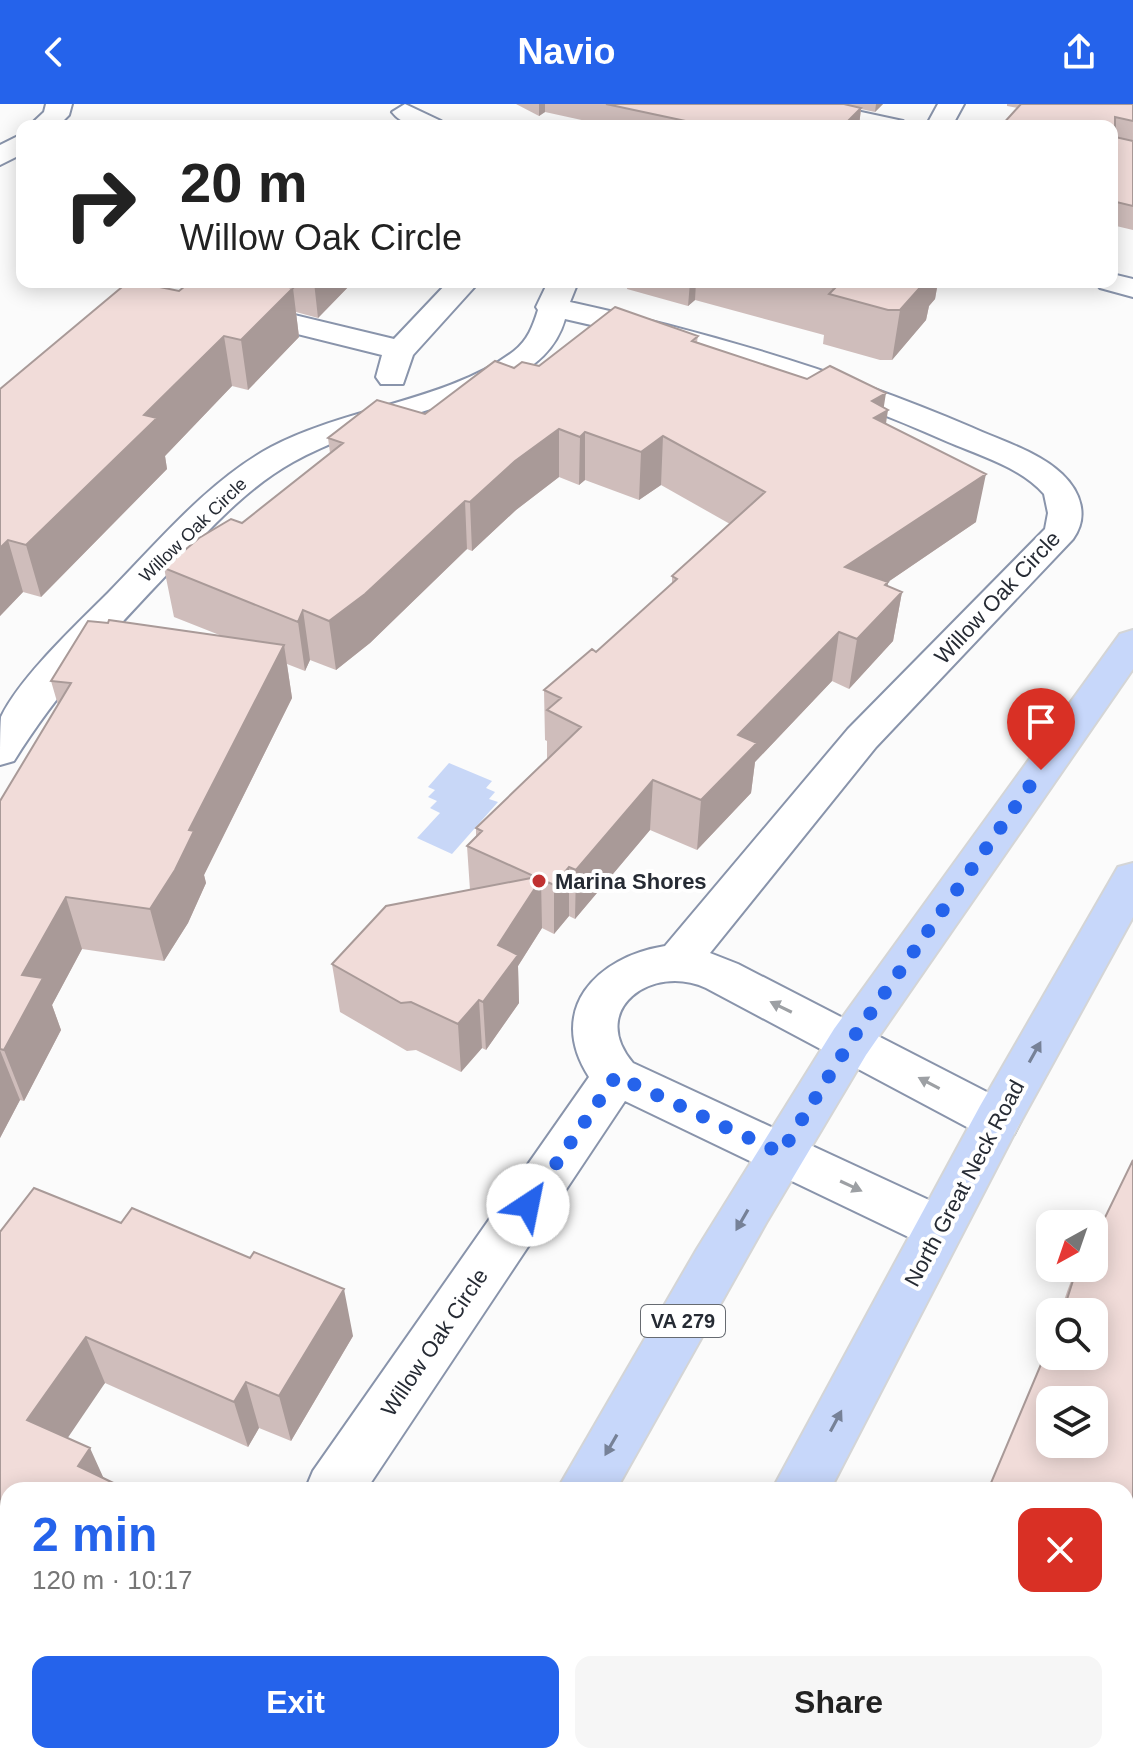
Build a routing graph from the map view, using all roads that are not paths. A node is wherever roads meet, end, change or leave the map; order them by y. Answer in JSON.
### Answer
{"nodes":[{"id":1,"x":788,"y":104,"type":"edge"},
{"id":2,"x":405,"y":112,"type":"dead end"},
{"id":3,"x":420,"y":120,"type":"edge"},
{"id":4,"x":865,"y":120,"type":"edge"},
{"id":5,"x":458,"y":288,"type":"edge"},
{"id":6,"x":557,"y":295,"type":"edge"},
{"id":7,"x":224,"y":307,"type":"edge"},
{"id":8,"x":401,"y":350,"type":"junction"},
{"id":9,"x":404,"y":407,"type":"junction"},
{"id":10,"x":1133,"y":642,"type":"edge"},
{"id":11,"x":0,"y":752,"type":"edge"},
{"id":12,"x":1133,"y":878,"type":"edge"},
{"id":13,"x":677,"y":962,"type":"junction"},
{"id":14,"x":851,"y":1041,"type":"junction"},
{"id":15,"x":616,"y":1076,"type":"junction"},
{"id":16,"x":997,"y":1120,"type":"junction"},
{"id":17,"x":781,"y":1153,"type":"junction"},
{"id":18,"x":939,"y":1228,"type":"junction"},
{"id":19,"x":338,"y":1482,"type":"edge"},
{"id":20,"x":590,"y":1482,"type":"edge"},
{"id":21,"x":804,"y":1482,"type":"edge"}],
"edges":[{"from":1,"to":4,"type":"street"},
{"from":2,"to":3,"type":"street"},
{"from":5,"to":8,"type":"street"},
{"from":6,"to":9,"type":"street","name":"Willow Oak Circle"},
{"from":6,"to":13,"type":"street","name":"Willow Oak Circle"},
{"from":7,"to":8,"type":"street"},
{"from":8,"to":9,"type":"street"},
{"from":9,"to":11,"type":"street","name":"Willow Oak Circle"},
{"from":10,"to":14,"type":"main road","number":"VA 279"},
{"from":16,"to":12,"type":"main road","name":"North Great Neck Road","one_way":true},
{"from":14,"to":13,"type":"street","one_way":true},
{"from":13,"to":15,"type":"street"},
{"from":16,"to":14,"type":"street","one_way":true},
{"from":14,"to":17,"type":"main road","number":"VA 279"},
{"from":15,"to":17,"type":"street"},
{"from":15,"to":19,"type":"street","name":"Willow Oak Circle"},
{"from":16,"to":18,"type":"main road","name":"North Great Neck Road"},
{"from":17,"to":18,"type":"street","one_way":true},
{"from":17,"to":20,"type":"main road","number":"VA 279","one_way":true},
{"from":21,"to":18,"type":"main road","name":"North Great Neck Road","one_way":true}]}
